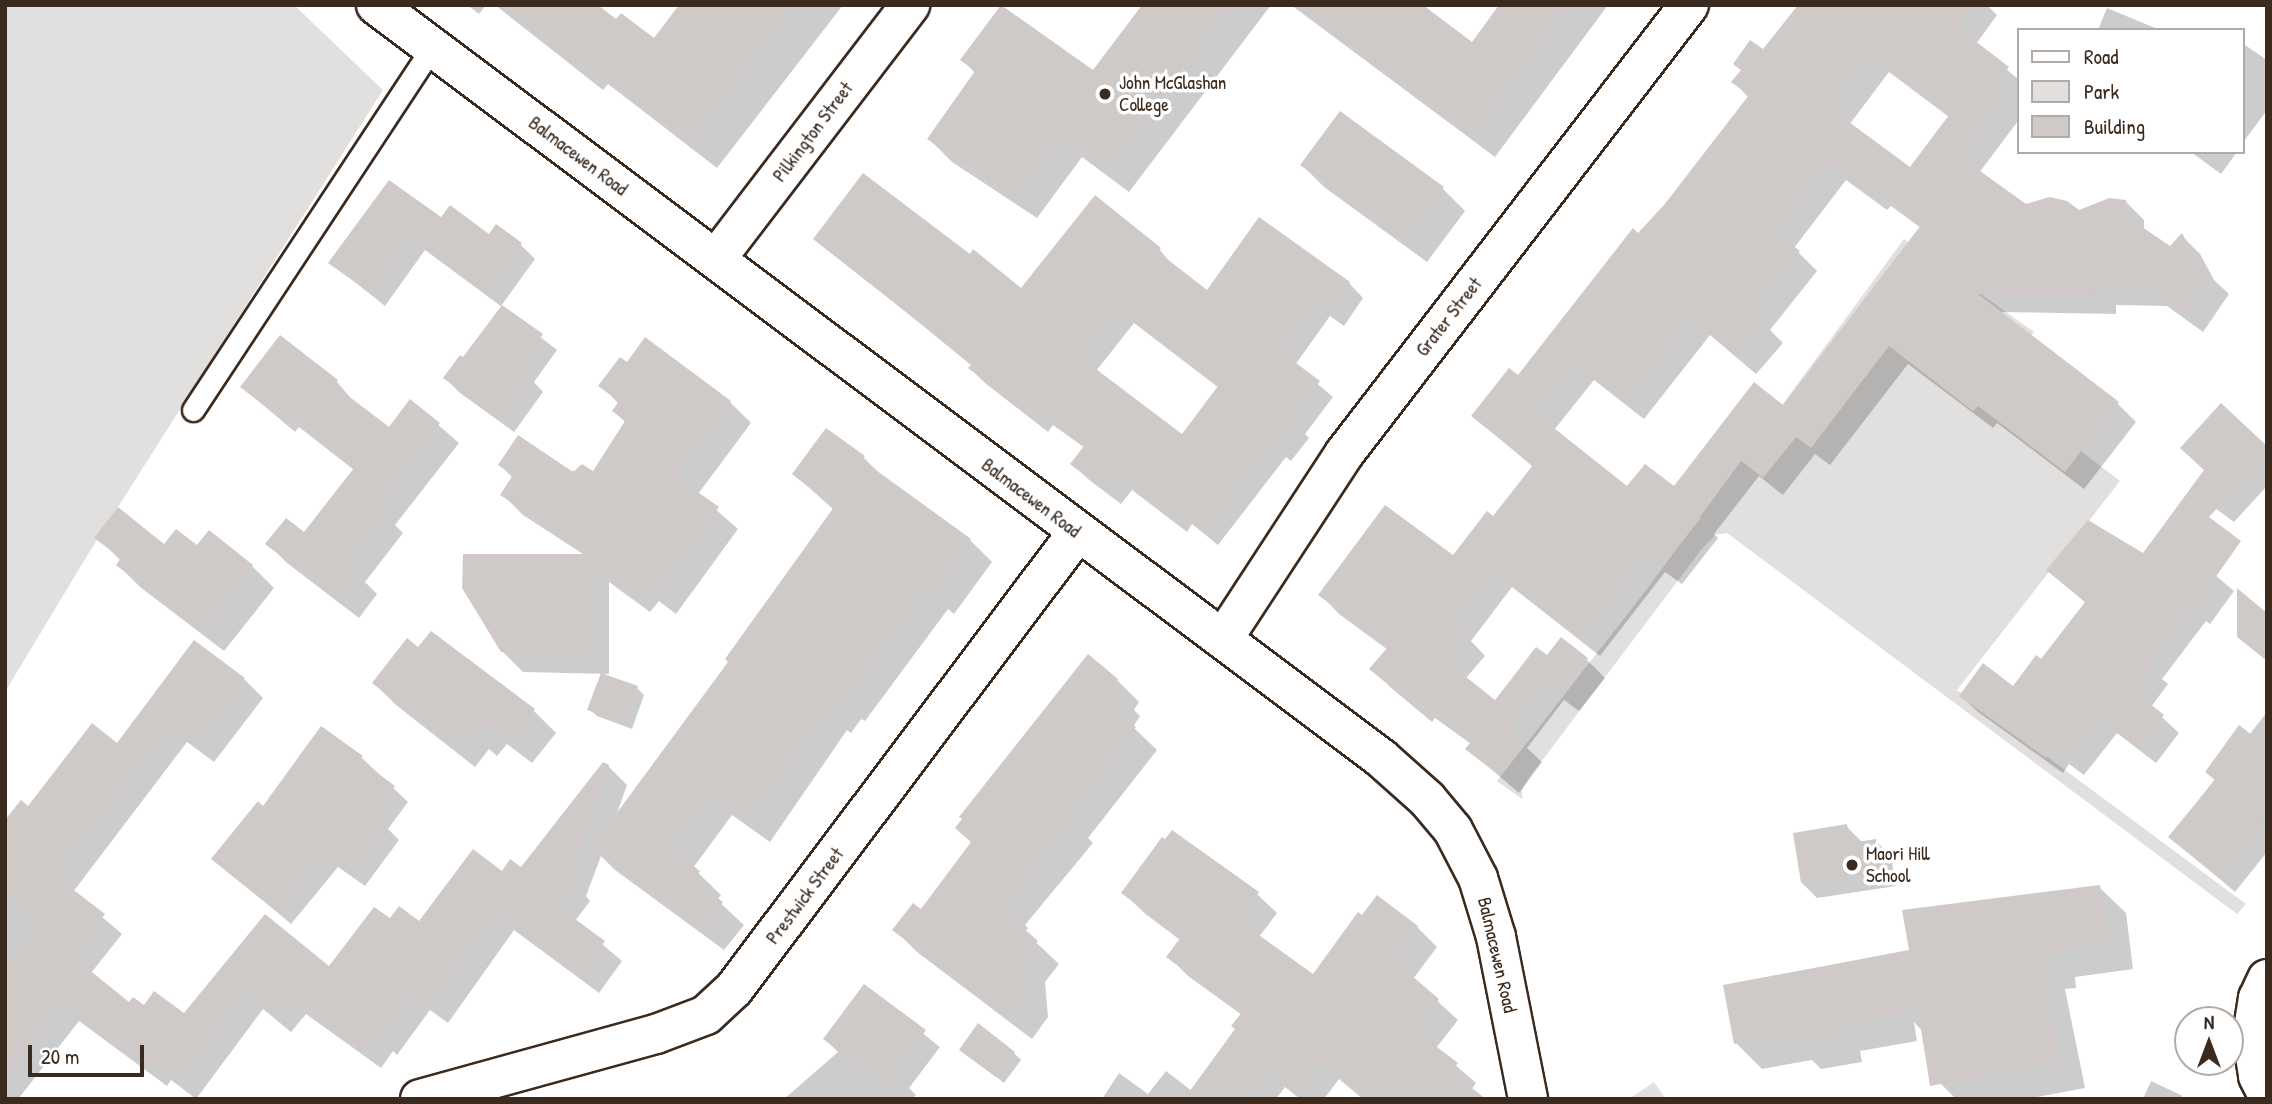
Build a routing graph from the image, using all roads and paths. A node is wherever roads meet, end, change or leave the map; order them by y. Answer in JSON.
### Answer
{"nodes":[{"id":1,"x":376,"y":5,"type":"edge"},
{"id":2,"x":910,"y":5,"type":"edge"},
{"id":3,"x":1689,"y":5,"type":"edge"},
{"id":4,"x":432,"y":48,"type":"junction"},
{"id":5,"x":716,"y":259,"type":"junction"},
{"id":6,"x":193,"y":410,"type":"dead end"},
{"id":7,"x":1077,"y":533,"type":"junction"},
{"id":8,"x":1223,"y":639,"type":"junction"},
{"id":9,"x":2267,"y":979,"type":"edge"},
{"id":10,"x":2267,"y":1094,"type":"edge"},
{"id":11,"x":420,"y":1099,"type":"edge"},
{"id":12,"x":1528,"y":1099,"type":"edge"}],
"edges":[{"from":1,"to":4,"type":"street","name":"Balmacewen Road"},
{"from":2,"to":5,"type":"street","name":"Pilkington Street"},
{"from":3,"to":8,"type":"street","name":"Grater Street"},
{"from":4,"to":5,"type":"street","name":"Balmacewen Road"},
{"from":4,"to":6,"type":"lane"},
{"from":5,"to":7,"type":"street","name":"Balmacewen Road"},
{"from":7,"to":8,"type":"street","name":"Balmacewen Road"},
{"from":7,"to":11,"type":"street","name":"Prestwick Street"},
{"from":8,"to":12,"type":"street","name":"Balmacewen Road"},
{"from":9,"to":10,"type":"street"}]}
